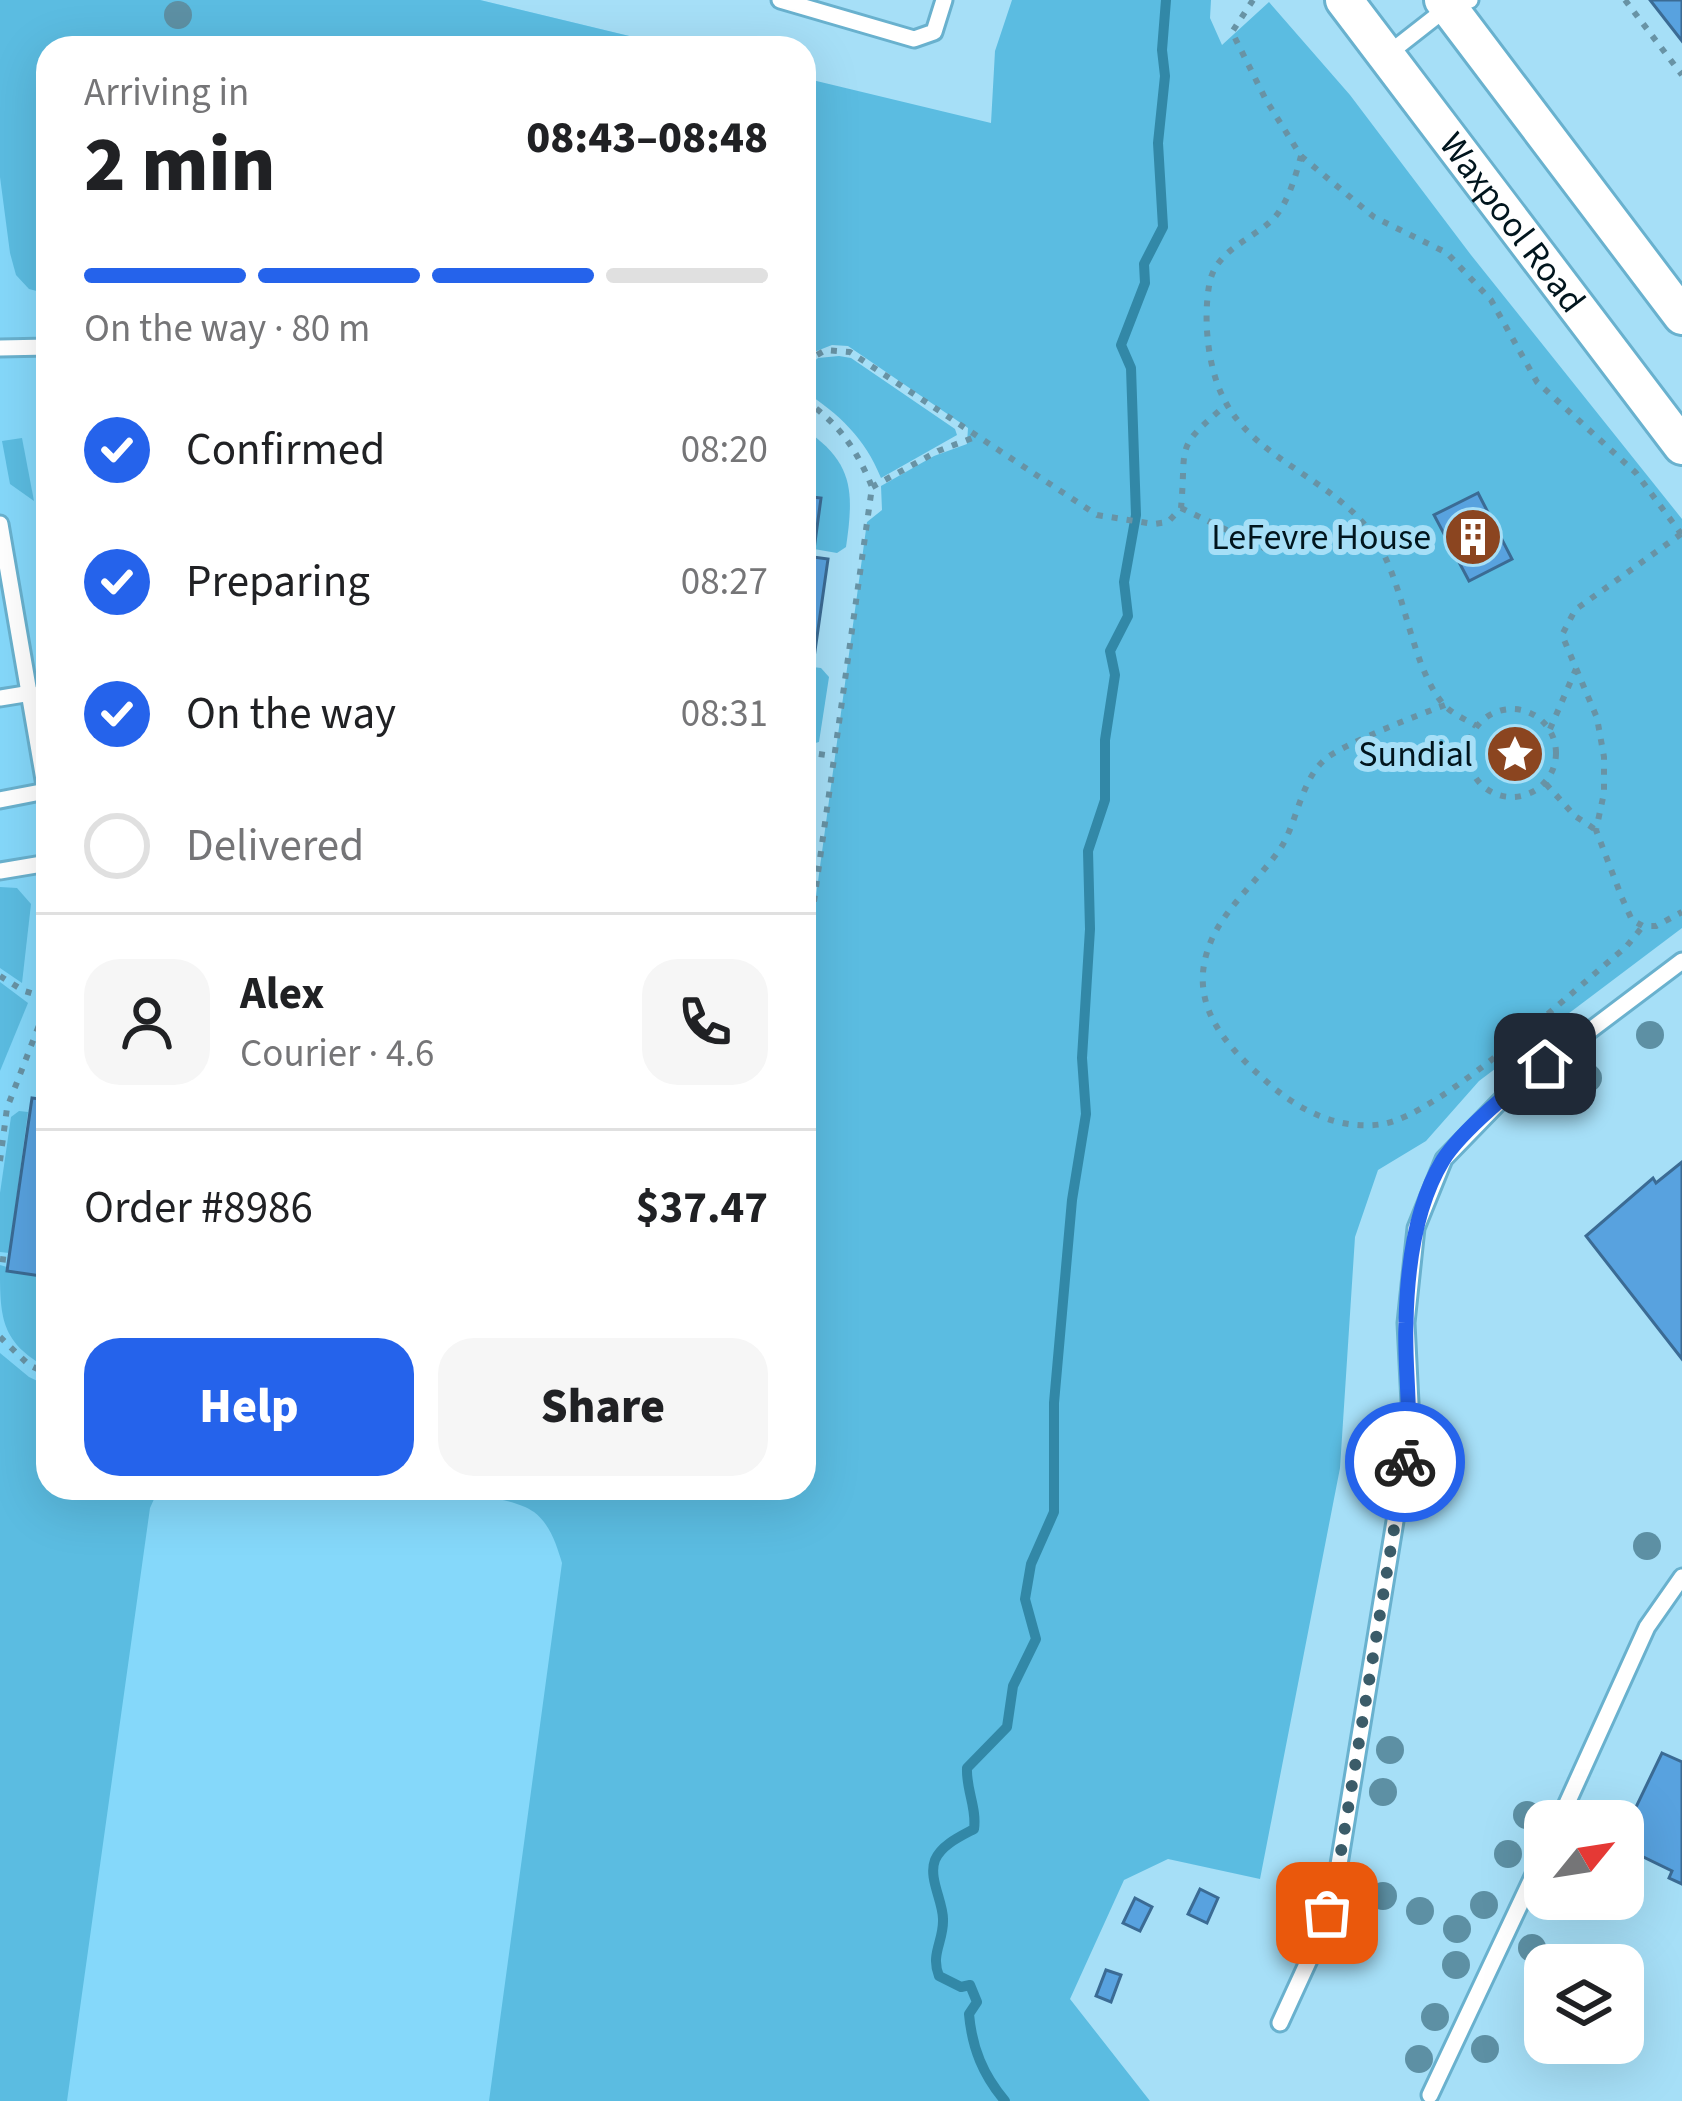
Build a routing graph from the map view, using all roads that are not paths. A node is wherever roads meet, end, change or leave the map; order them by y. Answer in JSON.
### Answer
{"nodes":[{"id":1,"x":780,"y":0,"type":"edge"},
{"id":2,"x":944,"y":0,"type":"edge"},
{"id":3,"x":1344,"y":0,"type":"edge"},
{"id":4,"x":1454,"y":2,"type":"edge"},
{"id":5,"x":833,"y":8,"type":"edge"},
{"id":6,"x":1386,"y":56,"type":"junction"},
{"id":7,"x":1682,"y":316,"type":"edge"},
{"id":8,"x":36,"y":347,"type":"edge"},
{"id":9,"x":0,"y":348,"type":"edge"},
{"id":10,"x":1682,"y":446,"type":"edge"},
{"id":11,"x":0,"y":524,"type":"edge"},
{"id":12,"x":5,"y":573,"type":"edge"},
{"id":13,"x":31,"y":693,"type":"junction"},
{"id":14,"x":0,"y":698,"type":"edge"},
{"id":15,"x":36,"y":726,"type":"edge"},
{"id":16,"x":36,"y":798,"type":"edge"},
{"id":17,"x":0,"y":800,"type":"edge"},
{"id":18,"x":36,"y":865,"type":"edge"},
{"id":19,"x":0,"y":871,"type":"edge"},
{"id":20,"x":1682,"y":961,"type":"edge"},
{"id":21,"x":1682,"y":1577,"type":"edge"},
{"id":22,"x":1569,"y":1800,"type":"edge"},
{"id":23,"x":1524,"y":1896,"type":"edge"},
{"id":24,"x":1280,"y":2023,"type":"dead end"},
{"id":25,"x":1430,"y":2096,"type":"dead end"}],
"edges":[{"from":1,"to":5,"type":"lane"},
{"from":2,"to":5,"type":"lane"},
{"from":3,"to":6,"type":"street","name":"Waxpool Road"},
{"from":4,"to":6,"type":"lane"},
{"from":4,"to":7,"type":"street"},
{"from":6,"to":10,"type":"street","name":"Waxpool Road"},
{"from":8,"to":9,"type":"lane"},
{"from":11,"to":12,"type":"lane"},
{"from":12,"to":13,"type":"lane"},
{"from":13,"to":14,"type":"lane"},
{"from":13,"to":15,"type":"lane"},
{"from":16,"to":17,"type":"lane"},
{"from":18,"to":19,"type":"lane"},
{"from":20,"to":24,"type":"lane"},
{"from":21,"to":22,"type":"lane"},
{"from":23,"to":25,"type":"lane"}]}
